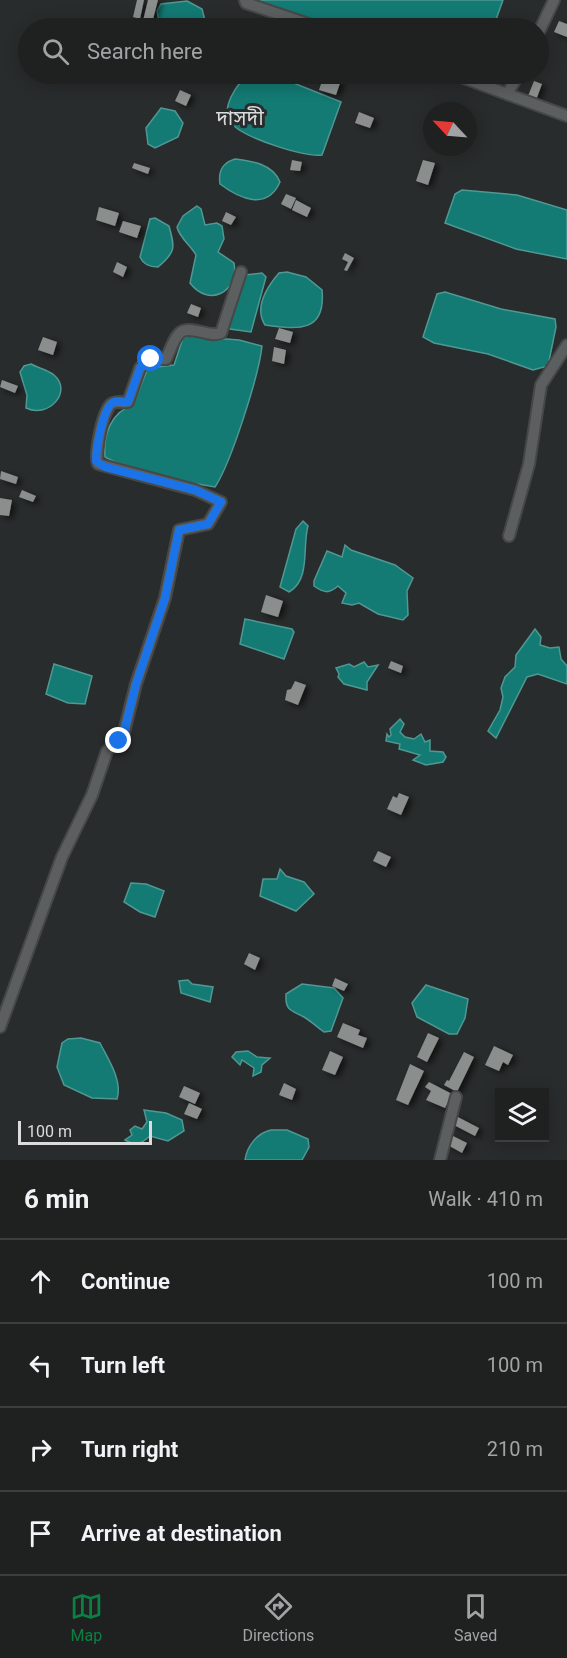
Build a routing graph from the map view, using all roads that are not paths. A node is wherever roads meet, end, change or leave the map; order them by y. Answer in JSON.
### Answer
{"nodes":[{"id":1,"x":245,"y":0,"type":"edge"},
{"id":2,"x":554,"y":0,"type":"edge"},
{"id":3,"x":290,"y":18,"type":"edge"},
{"id":4,"x":546,"y":18,"type":"edge"},
{"id":5,"x":480,"y":84,"type":"edge"},
{"id":6,"x":513,"y":84,"type":"edge"},
{"id":7,"x":507,"y":94,"type":"junction"},
{"id":8,"x":567,"y":116,"type":"edge"},
{"id":9,"x":241,"y":272,"type":"dead end"},
{"id":10,"x":567,"y":345,"type":"edge"},
{"id":11,"x":509,"y":536,"type":"dead end"},
{"id":12,"x":0,"y":1027,"type":"edge"},
{"id":13,"x":456,"y":1097,"type":"dead end"},
{"id":14,"x":440,"y":1160,"type":"edge"}],
"edges":[{"from":1,"to":3,"type":"street"},
{"from":2,"to":4,"type":"street"},
{"from":5,"to":7,"type":"street"},
{"from":6,"to":7,"type":"street"},
{"from":7,"to":8,"type":"street"},
{"from":9,"to":12,"type":"street"},
{"from":10,"to":11,"type":"street"},
{"from":13,"to":14,"type":"street"}]}
